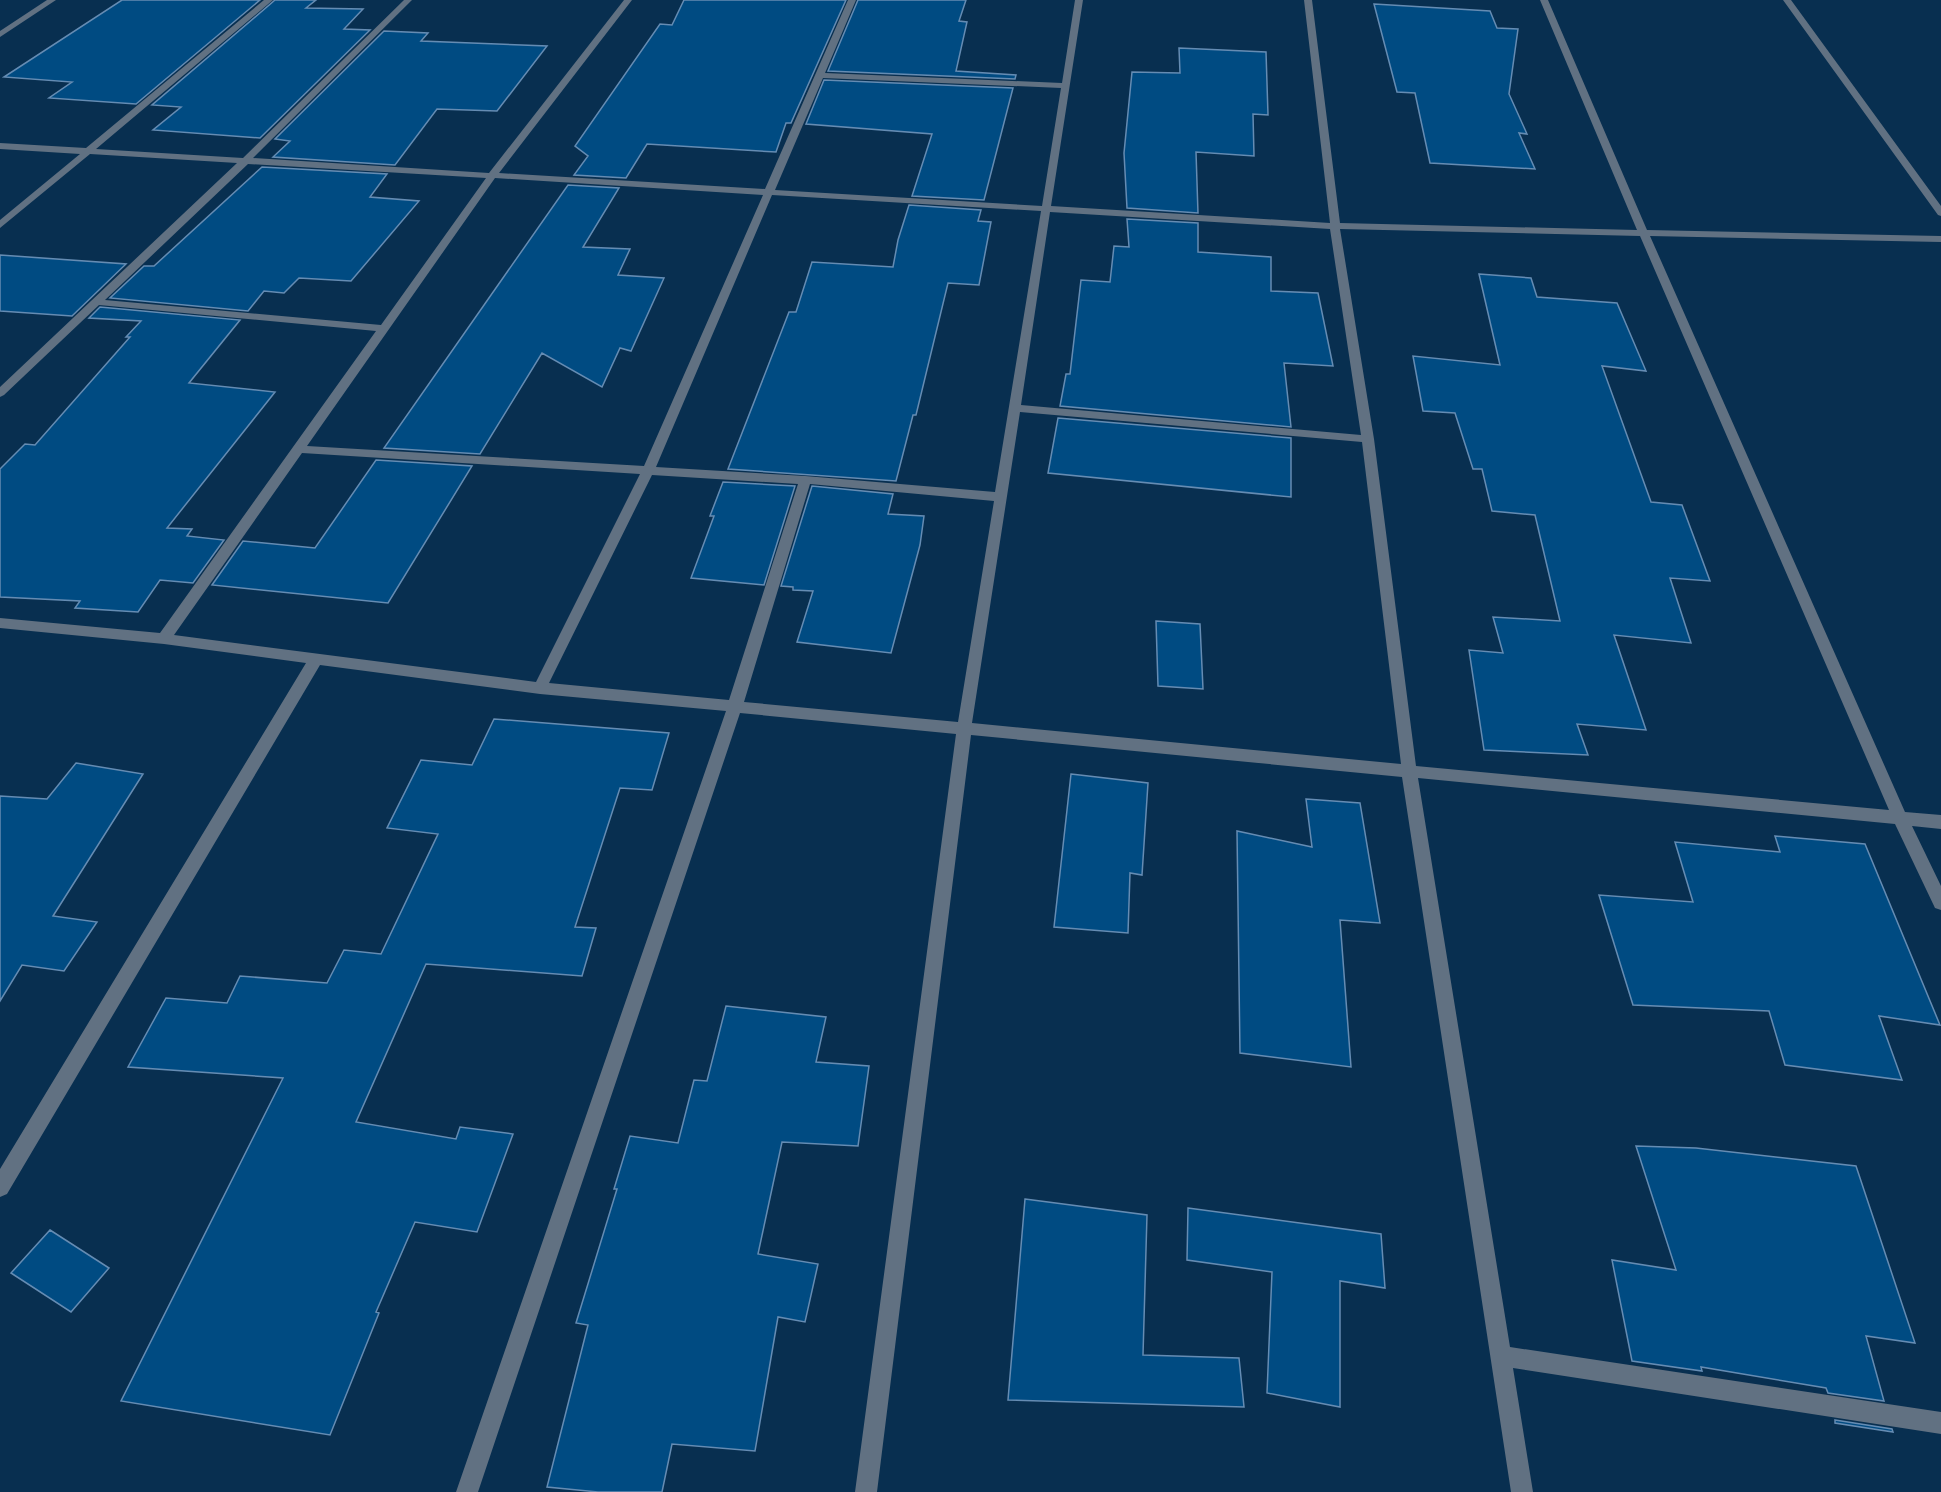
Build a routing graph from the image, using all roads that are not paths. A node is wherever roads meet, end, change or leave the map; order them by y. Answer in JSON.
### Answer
{"nodes":[{"id":1,"x":52,"y":0,"type":"edge"},
{"id":2,"x":269,"y":0,"type":"edge"},
{"id":3,"x":408,"y":0,"type":"edge"},
{"id":4,"x":628,"y":0,"type":"edge"},
{"id":5,"x":852,"y":0,"type":"edge"},
{"id":6,"x":1079,"y":0,"type":"edge"},
{"id":7,"x":1308,"y":0,"type":"edge"},
{"id":8,"x":1544,"y":0,"type":"edge"},
{"id":9,"x":1787,"y":0,"type":"edge"},
{"id":10,"x":0,"y":34,"type":"edge"},
{"id":11,"x":819,"y":75,"type":"junction"},
{"id":12,"x":1065,"y":86,"type":"junction"},
{"id":13,"x":0,"y":146,"type":"edge"},
{"id":14,"x":91,"y":151,"type":"junction"},
{"id":15,"x":246,"y":160,"type":"junction"},
{"id":16,"x":493,"y":174,"type":"junction"},
{"id":17,"x":767,"y":192,"type":"junction"},
{"id":18,"x":1045,"y":208,"type":"junction"},
{"id":19,"x":1941,"y":213,"type":"edge"},
{"id":20,"x":0,"y":225,"type":"edge"},
{"id":21,"x":1335,"y":226,"type":"junction"},
{"id":22,"x":1643,"y":232,"type":"junction"},
{"id":23,"x":1941,"y":239,"type":"edge"},
{"id":24,"x":97,"y":302,"type":"junction"},
{"id":25,"x":383,"y":328,"type":"junction"},
{"id":26,"x":0,"y":393,"type":"edge"},
{"id":27,"x":1014,"y":408,"type":"junction"},
{"id":28,"x":1368,"y":440,"type":"junction"},
{"id":29,"x":300,"y":449,"type":"junction"},
{"id":30,"x":648,"y":471,"type":"junction"},
{"id":31,"x":805,"y":480,"type":"junction"},
{"id":32,"x":1000,"y":497,"type":"junction"},
{"id":33,"x":0,"y":623,"type":"edge"},
{"id":34,"x":164,"y":639,"type":"junction"},
{"id":35,"x":316,"y":659,"type":"junction"},
{"id":36,"x":540,"y":688,"type":"junction"},
{"id":37,"x":735,"y":706,"type":"junction"},
{"id":38,"x":964,"y":728,"type":"junction"},
{"id":39,"x":1409,"y":771,"type":"junction"},
{"id":40,"x":1900,"y":818,"type":"junction"},
{"id":41,"x":1941,"y":822,"type":"edge"},
{"id":42,"x":1941,"y":903,"type":"edge"},
{"id":43,"x":0,"y":1187,"type":"edge"},
{"id":44,"x":1501,"y":1356,"type":"junction"},
{"id":45,"x":1941,"y":1423,"type":"edge"},
{"id":46,"x":467,"y":1492,"type":"edge"},
{"id":47,"x":866,"y":1492,"type":"edge"},
{"id":48,"x":1522,"y":1492,"type":"edge"}],
"edges":[{"from":1,"to":10,"type":"street"},
{"from":2,"to":14,"type":"street"},
{"from":3,"to":15,"type":"street"},
{"from":4,"to":16,"type":"street"},
{"from":5,"to":11,"type":"street"},
{"from":6,"to":12,"type":"street"},
{"from":7,"to":21,"type":"street"},
{"from":8,"to":22,"type":"street"},
{"from":9,"to":19,"type":"street"},
{"from":11,"to":12,"type":"street"},
{"from":11,"to":17,"type":"street"},
{"from":12,"to":18,"type":"street"},
{"from":13,"to":14,"type":"street"},
{"from":14,"to":15,"type":"street"},
{"from":14,"to":20,"type":"street"},
{"from":15,"to":16,"type":"street"},
{"from":15,"to":24,"type":"street"},
{"from":16,"to":17,"type":"street"},
{"from":16,"to":25,"type":"street"},
{"from":17,"to":18,"type":"street"},
{"from":17,"to":30,"type":"street"},
{"from":18,"to":21,"type":"street"},
{"from":18,"to":27,"type":"street"},
{"from":21,"to":22,"type":"street"},
{"from":21,"to":28,"type":"street"},
{"from":22,"to":23,"type":"street"},
{"from":22,"to":40,"type":"street"},
{"from":24,"to":25,"type":"street"},
{"from":24,"to":26,"type":"street"},
{"from":25,"to":29,"type":"street"},
{"from":27,"to":28,"type":"street"},
{"from":27,"to":32,"type":"street"},
{"from":28,"to":39,"type":"street"},
{"from":29,"to":30,"type":"street"},
{"from":29,"to":34,"type":"street"},
{"from":30,"to":31,"type":"street"},
{"from":30,"to":36,"type":"street"},
{"from":31,"to":32,"type":"street"},
{"from":31,"to":37,"type":"street"},
{"from":32,"to":38,"type":"street"},
{"from":33,"to":34,"type":"street"},
{"from":34,"to":35,"type":"street"},
{"from":35,"to":36,"type":"street"},
{"from":35,"to":43,"type":"street"},
{"from":36,"to":37,"type":"street"},
{"from":37,"to":38,"type":"street"},
{"from":37,"to":46,"type":"street"},
{"from":38,"to":39,"type":"street"},
{"from":38,"to":47,"type":"street"},
{"from":39,"to":40,"type":"street"},
{"from":39,"to":44,"type":"street"},
{"from":40,"to":41,"type":"street"},
{"from":40,"to":42,"type":"street"},
{"from":44,"to":45,"type":"street"},
{"from":44,"to":48,"type":"street"}]}
